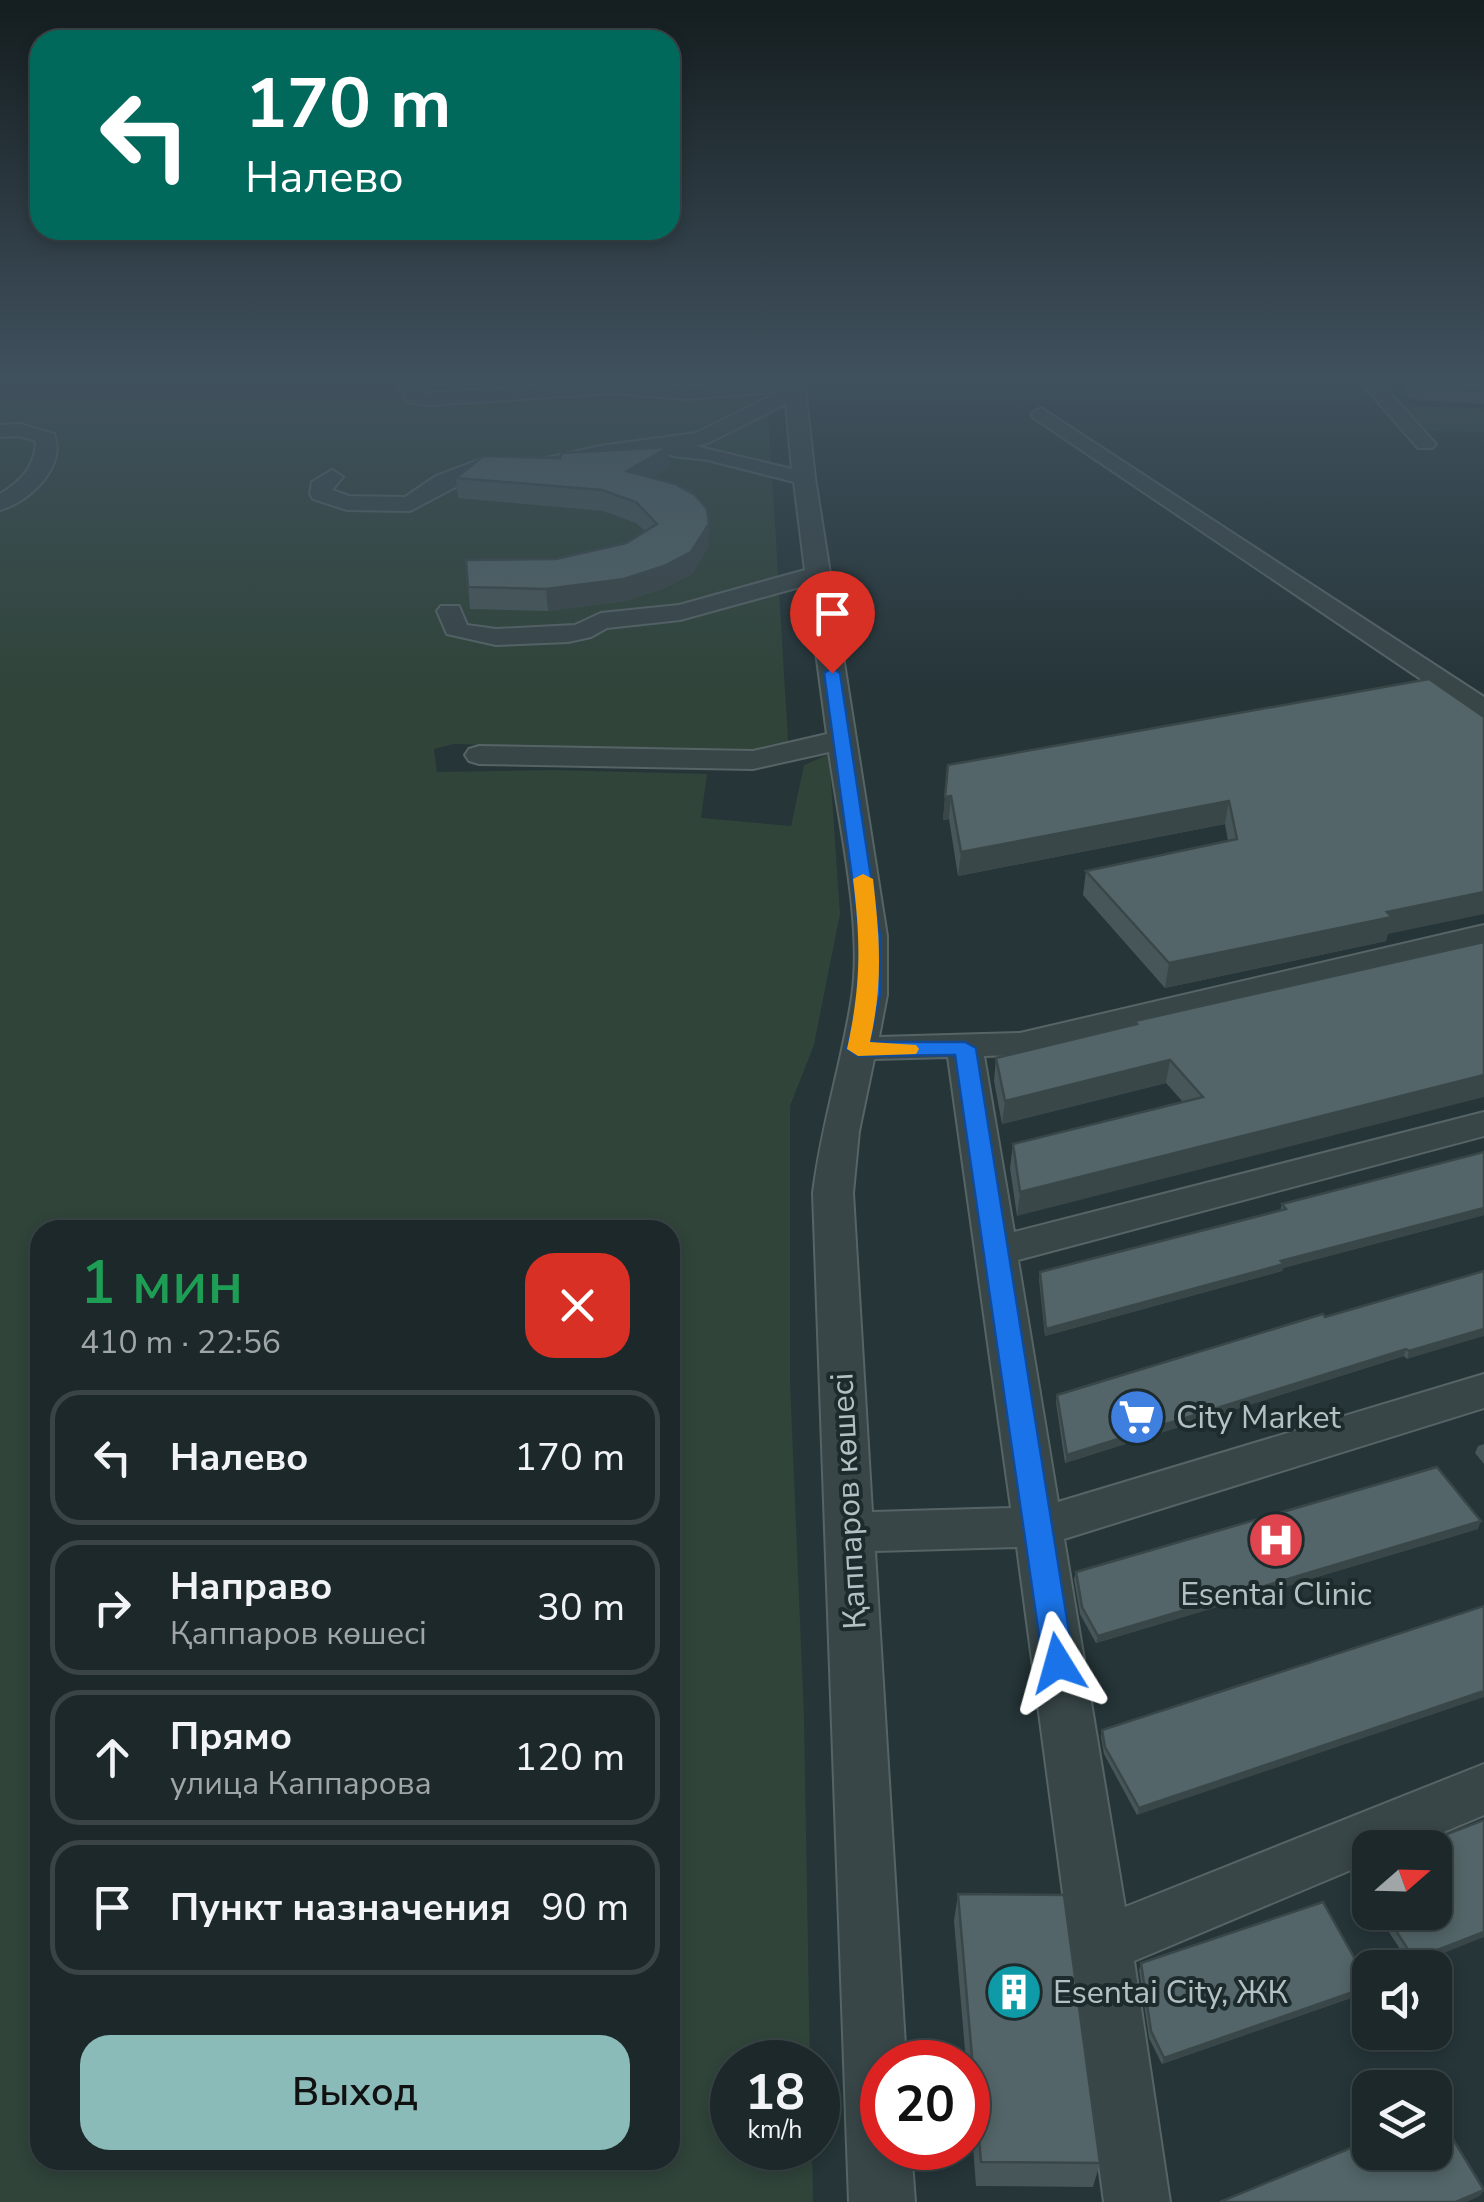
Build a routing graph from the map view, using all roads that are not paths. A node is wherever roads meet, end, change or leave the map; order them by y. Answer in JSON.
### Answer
{"nodes":[{"id":1,"x":33,"y":482,"type":"edge"},
{"id":2,"x":326,"y":482,"type":"edge"},
{"id":3,"x":443,"y":482,"type":"edge"},
{"id":4,"x":805,"y":482,"type":"edge"},
{"id":5,"x":1144,"y":482,"type":"edge"},
{"id":6,"x":0,"y":503,"type":"edge"},
{"id":7,"x":818,"y":574,"type":"junction"},
{"id":8,"x":450,"y":611,"type":"dead end"},
{"id":9,"x":1484,"y":709,"type":"edge"},
{"id":10,"x":841,"y":739,"type":"junction"},
{"id":11,"x":479,"y":756,"type":"dead end"},
{"id":12,"x":1484,"y":935,"type":"edge"},
{"id":13,"x":965,"y":1048,"type":"junction"},
{"id":14,"x":858,"y":1049,"type":"junction"},
{"id":15,"x":1484,"y":1124,"type":"edge"},
{"id":16,"x":996,"y":1250,"type":"junction"},
{"id":17,"x":1484,"y":1391,"type":"edge"},
{"id":18,"x":1040,"y":1527,"type":"junction"},
{"id":19,"x":850,"y":1532,"type":"junction"},
{"id":20,"x":1484,"y":1789,"type":"edge"},
{"id":21,"x":1102,"y":1945,"type":"junction"},
{"id":22,"x":882,"y":2202,"type":"edge"},
{"id":23,"x":1137,"y":2202,"type":"edge"}],
"edges":[{"from":1,"to":6,"type":"street"},
{"from":2,"to":3,"type":"street"},
{"from":4,"to":7,"type":"street","name":"Қаппаров көшесі"},
{"from":5,"to":9,"type":"street"},
{"from":7,"to":8,"type":"street"},
{"from":7,"to":10,"type":"street","name":"Қаппаров көшесі"},
{"from":10,"to":11,"type":"street"},
{"from":10,"to":14,"type":"street","name":"Қаппаров көшесі"},
{"from":12,"to":13,"type":"street"},
{"from":13,"to":14,"type":"street"},
{"from":13,"to":16,"type":"street"},
{"from":14,"to":19,"type":"street","name":"Қаппаров көшесі"},
{"from":15,"to":16,"type":"street"},
{"from":16,"to":18,"type":"street"},
{"from":17,"to":18,"type":"street"},
{"from":18,"to":19,"type":"street"},
{"from":18,"to":21,"type":"street"},
{"from":19,"to":22,"type":"street","name":"Қаппаров көшесі"},
{"from":20,"to":21,"type":"street"},
{"from":21,"to":23,"type":"street"}]}
